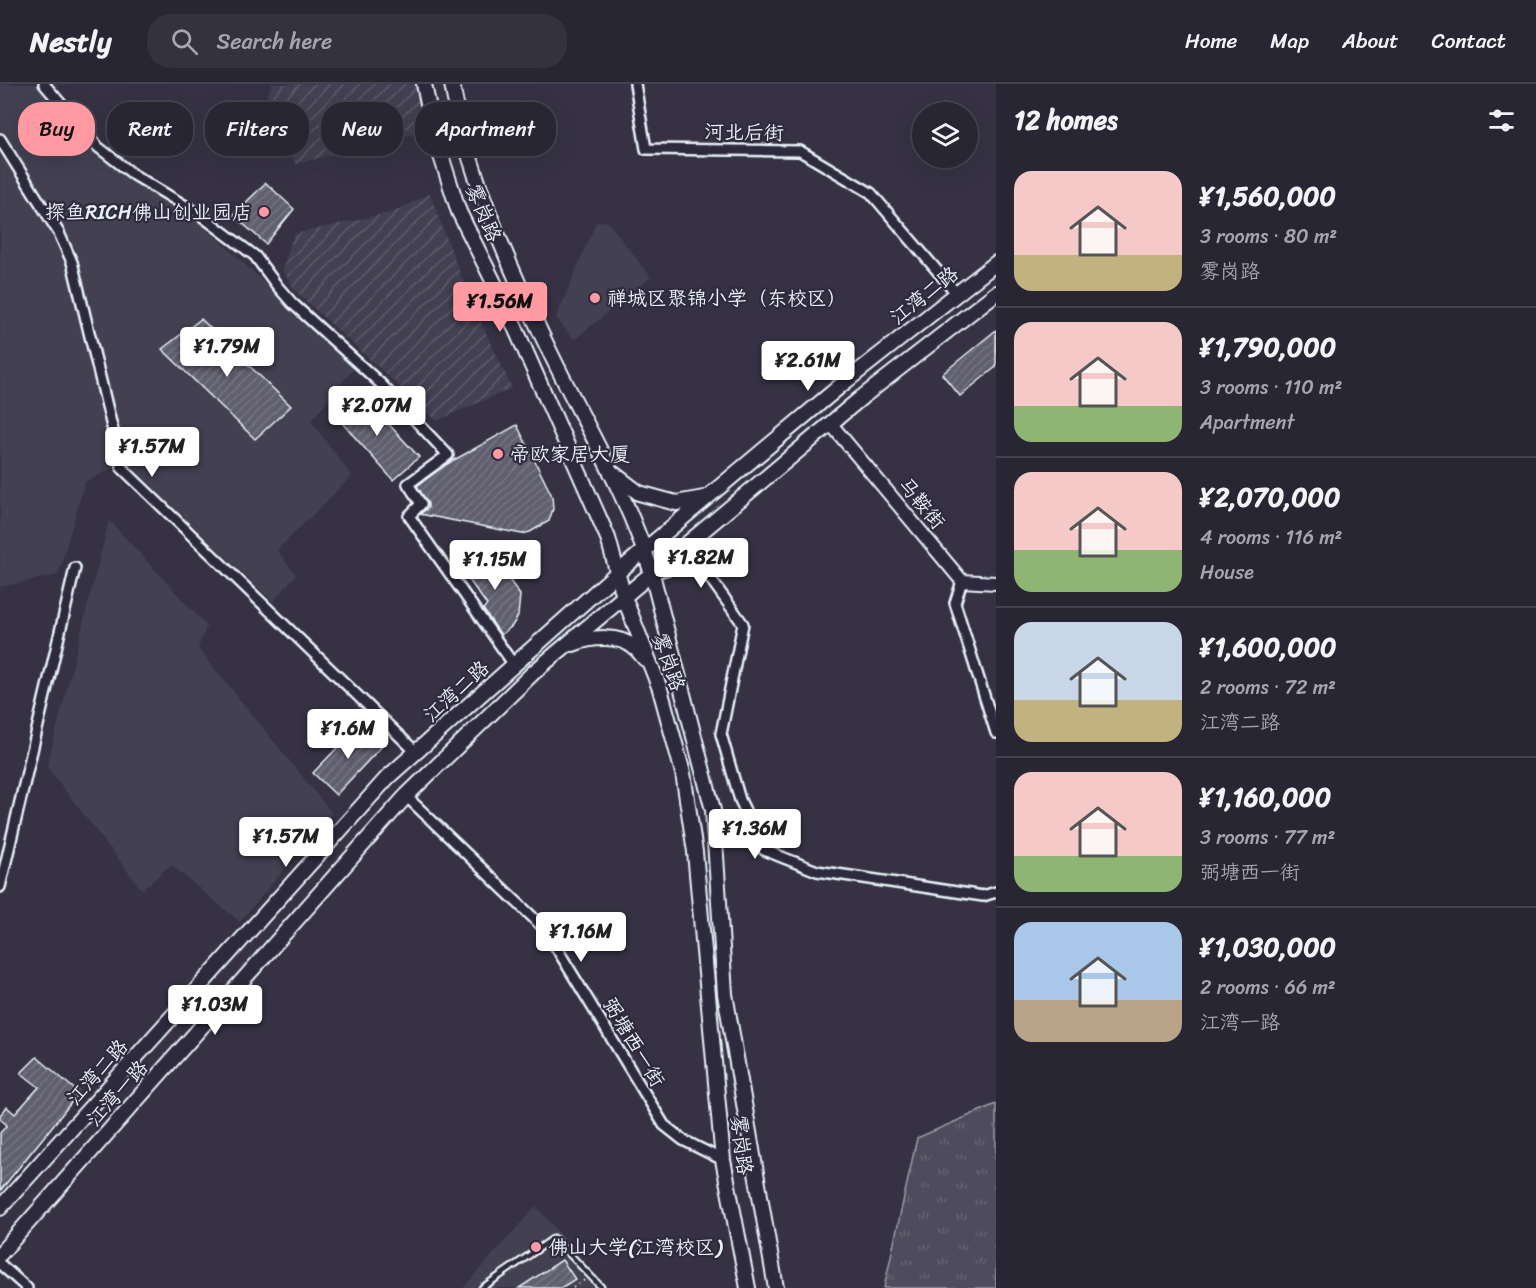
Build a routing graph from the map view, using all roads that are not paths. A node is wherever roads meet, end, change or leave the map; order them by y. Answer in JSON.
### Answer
{"nodes":[{"id":1,"x":44,"y":84,"type":"edge"},
{"id":2,"x":424,"y":84,"type":"edge"},
{"id":3,"x":452,"y":84,"type":"edge"},
{"id":4,"x":635,"y":84,"type":"edge"},
{"id":5,"x":0,"y":139,"type":"edge"},
{"id":6,"x":996,"y":263,"type":"edge"},
{"id":7,"x":996,"y":293,"type":"edge"},
{"id":8,"x":957,"y":294,"type":"junction"},
{"id":9,"x":830,"y":423,"type":"junction"},
{"id":10,"x":612,"y":473,"type":"junction"},
{"id":11,"x":706,"y":498,"type":"junction"},
{"id":12,"x":645,"y":549,"type":"junction"},
{"id":13,"x":75,"y":568,"type":"dead end"},
{"id":14,"x":617,"y":573,"type":"junction"},
{"id":15,"x":652,"y":574,"type":"junction"},
{"id":16,"x":962,"y":581,"type":"junction"},
{"id":17,"x":996,"y":583,"type":"edge"},
{"id":18,"x":624,"y":597,"type":"junction"},
{"id":19,"x":563,"y":648,"type":"junction"},
{"id":20,"x":514,"y":665,"type":"junction"},
{"id":21,"x":652,"y":668,"type":"junction"},
{"id":22,"x":996,"y":733,"type":"edge"},
{"id":23,"x":416,"y":752,"type":"junction"},
{"id":24,"x":406,"y":796,"type":"junction"},
{"id":25,"x":0,"y":887,"type":"edge"},
{"id":26,"x":996,"y":892,"type":"edge"},
{"id":27,"x":723,"y":1160,"type":"junction"},
{"id":28,"x":0,"y":1208,"type":"edge"},
{"id":29,"x":0,"y":1254,"type":"edge"},
{"id":30,"x":0,"y":1264,"type":"edge"},
{"id":31,"x":27,"y":1288,"type":"edge"},
{"id":32,"x":482,"y":1288,"type":"edge"},
{"id":33,"x":602,"y":1288,"type":"edge"},
{"id":34,"x":748,"y":1288,"type":"edge"},
{"id":35,"x":777,"y":1288,"type":"edge"}],
"edges":[{"from":1,"to":20,"type":"street"},
{"from":2,"to":14,"type":"main road","name":"雾岗路"},
{"from":3,"to":10,"type":"main road","name":"雾岗路"},
{"from":4,"to":8,"type":"street","name":"河北后街"},
{"from":5,"to":23,"type":"street"},
{"from":6,"to":8,"type":"main road","name":"江湾二路"},
{"from":7,"to":9,"type":"main road","name":"江湾二路"},
{"from":8,"to":11,"type":"main road","name":"江湾二路"},
{"from":9,"to":15,"type":"main road","name":"江湾二路"},
{"from":9,"to":16,"type":"street","name":"马鞍街"},
{"from":10,"to":11,"type":"main road"},
{"from":10,"to":12,"type":"main road","name":"雾岗路"},
{"from":11,"to":12,"type":"main road","name":"江湾二路"},
{"from":12,"to":14,"type":"main road","name":"江湾二路"},
{"from":12,"to":15,"type":"main road","name":"雾岗路"},
{"from":13,"to":25,"type":"street"},
{"from":14,"to":18,"type":"main road","name":"雾岗路"},
{"from":14,"to":20,"type":"main road","name":"江湾二路"},
{"from":15,"to":18,"type":"main road","name":"江湾二路"},
{"from":15,"to":26,"type":"street"},
{"from":15,"to":35,"type":"main road","name":"雾岗路"},
{"from":16,"to":17,"type":"street"},
{"from":16,"to":22,"type":"street"},
{"from":18,"to":19,"type":"main road","name":"江湾二路"},
{"from":18,"to":21,"type":"main road","name":"雾岗路"},
{"from":19,"to":21,"type":"main road"},
{"from":19,"to":24,"type":"main road","name":"江湾二路"},
{"from":20,"to":23,"type":"main road","name":"江湾二路"},
{"from":21,"to":27,"type":"main road","name":"雾岗路"},
{"from":23,"to":28,"type":"main road","name":"江湾二路"},
{"from":24,"to":27,"type":"street","name":"弼塘西一街"},
{"from":24,"to":29,"type":"main road","name":"江湾一路"},
{"from":27,"to":34,"type":"main road","name":"雾岗路"},
{"from":30,"to":31,"type":"street"},
{"from":32,"to":33,"type":"lane"}]}
